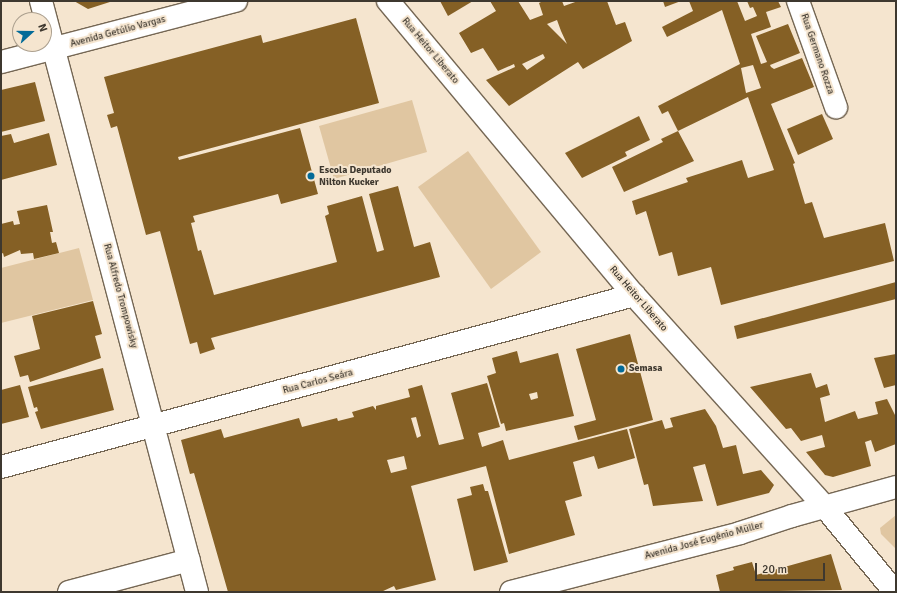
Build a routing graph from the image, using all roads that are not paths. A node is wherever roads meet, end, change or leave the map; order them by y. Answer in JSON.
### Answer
{"nodes":[{"id":1,"x":41,"y":1,"type":"edge"},
{"id":2,"x":236,"y":1,"type":"edge"},
{"id":3,"x":388,"y":1,"type":"edge"},
{"id":4,"x":798,"y":1,"type":"edge"},
{"id":5,"x":54,"y":49,"type":"junction"},
{"id":6,"x":1,"y":62,"type":"edge"},
{"id":7,"x":836,"y":107,"type":"dead end"},
{"id":8,"x":634,"y":295,"type":"junction"},
{"id":9,"x":154,"y":426,"type":"junction"},
{"id":10,"x":1,"y":467,"type":"edge"},
{"id":11,"x":896,"y":487,"type":"edge"},
{"id":12,"x":824,"y":506,"type":"junction"},
{"id":13,"x":189,"y":560,"type":"junction"},
{"id":14,"x":894,"y":587,"type":"edge"},
{"id":15,"x":69,"y":592,"type":"edge"},
{"id":16,"x":197,"y":592,"type":"edge"},
{"id":17,"x":511,"y":592,"type":"edge"}],
"edges":[{"from":1,"to":5,"type":"main road","name":"Rua Alfredo Trompowisky"},
{"from":2,"to":5,"type":"main road","name":"Avenida Getúlio Vargas"},
{"from":3,"to":8,"type":"main road","name":"Rua Heitor Liberato"},
{"from":4,"to":7,"type":"main road","name":"Rua Germano Rozza"},
{"from":5,"to":6,"type":"main road","name":"Avenida Getúlio Vargas"},
{"from":5,"to":9,"type":"main road","name":"Rua Alfredo Trompowisky"},
{"from":8,"to":9,"type":"main road","name":"Rua Carlos Seára"},
{"from":8,"to":12,"type":"main road","name":"Rua Heitor Liberato"},
{"from":9,"to":10,"type":"main road","name":"Rua Carlos Seára"},
{"from":9,"to":13,"type":"main road","name":"Rua Alfredo Trompowisky"},
{"from":11,"to":12,"type":"main road","name":"Avenida José Eugênio Müller"},
{"from":12,"to":14,"type":"main road","name":"Rua Heitor Liberato"},
{"from":12,"to":17,"type":"main road","name":"Avenida José Eugênio Müller"},
{"from":13,"to":15,"type":"main road"},
{"from":13,"to":16,"type":"main road","name":"Rua Alfredo Trompowisky"}]}
